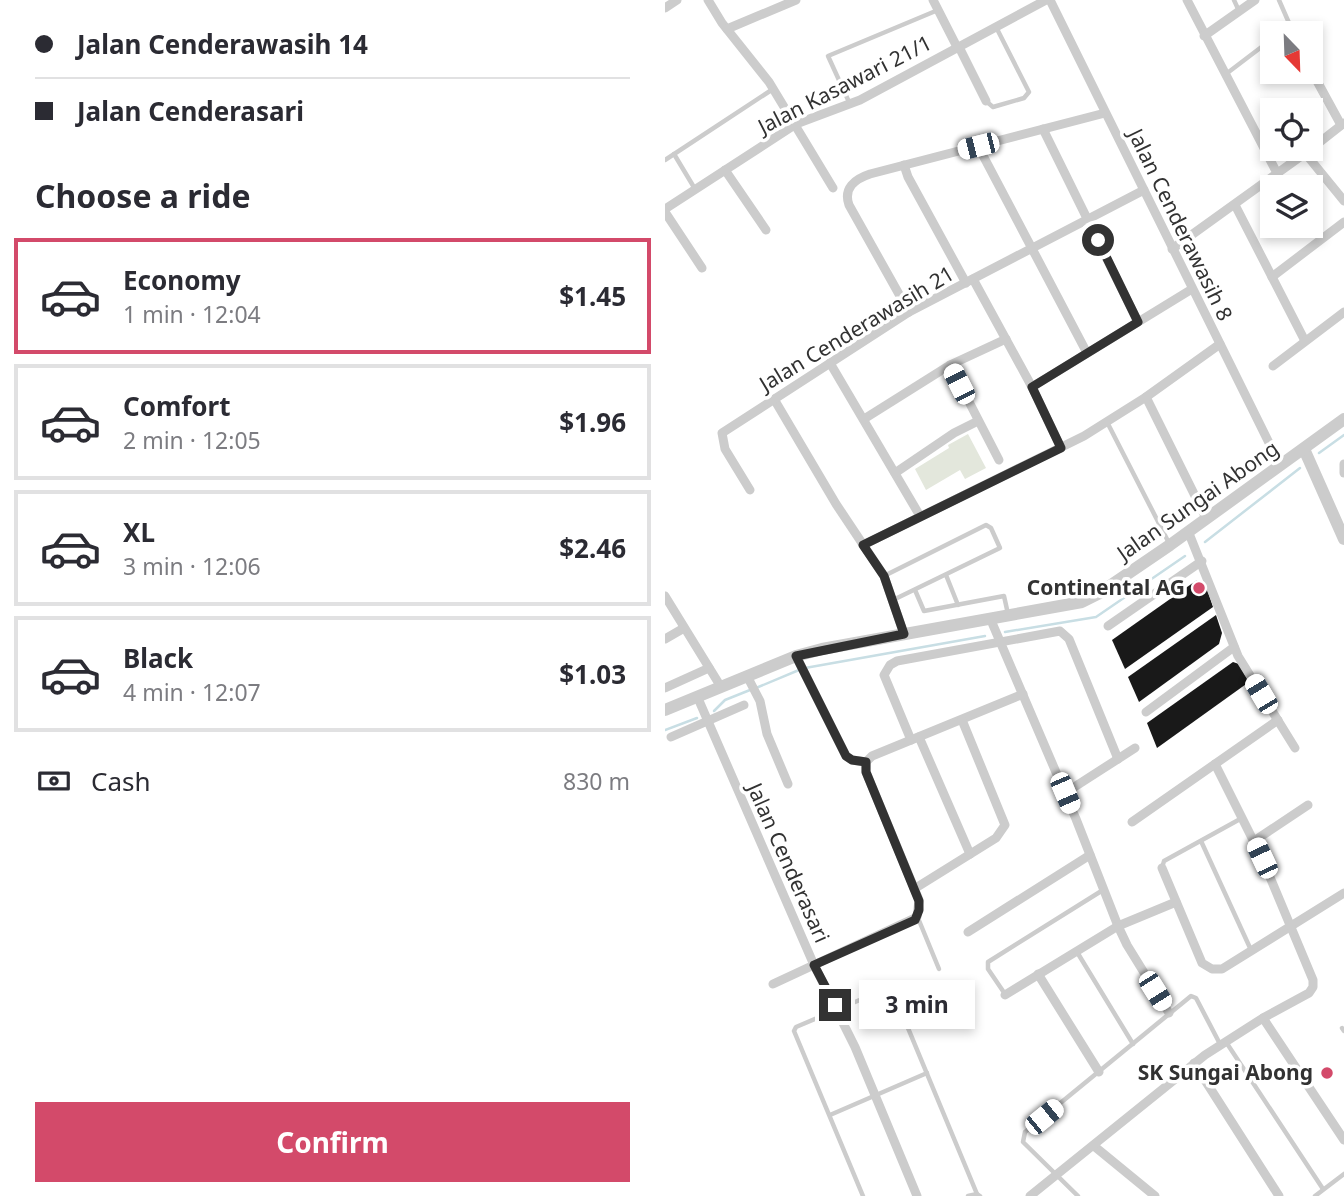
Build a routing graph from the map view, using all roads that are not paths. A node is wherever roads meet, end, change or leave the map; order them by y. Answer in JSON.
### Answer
{"nodes":[{"id":1,"x":677,"y":0,"type":"edge"},
{"id":2,"x":708,"y":0,"type":"edge"},
{"id":3,"x":796,"y":0,"type":"edge"},
{"id":4,"x":933,"y":0,"type":"edge"},
{"id":5,"x":1048,"y":0,"type":"edge"},
{"id":6,"x":1187,"y":0,"type":"edge"},
{"id":7,"x":1234,"y":0,"type":"edge"},
{"id":8,"x":1255,"y":0,"type":"edge"},
{"id":9,"x":1279,"y":0,"type":"edge"},
{"id":10,"x":665,"y":8,"type":"edge"},
{"id":11,"x":938,"y":10,"type":"junction"},
{"id":12,"x":1239,"y":11,"type":"junction"},
{"id":13,"x":1288,"y":21,"type":"edge"},
{"id":14,"x":996,"y":27,"type":"junction"},
{"id":15,"x":727,"y":29,"type":"junction"},
{"id":16,"x":1204,"y":36,"type":"junction"},
{"id":17,"x":958,"y":47,"type":"junction"},
{"id":18,"x":1260,"y":47,"type":"edge"},
{"id":19,"x":1225,"y":74,"type":"junction"},
{"id":20,"x":1319,"y":84,"type":"edge"},
{"id":21,"x":773,"y":89,"type":"junction"},
{"id":22,"x":986,"y":101,"type":"joint"},
{"id":23,"x":850,"y":104,"type":"junction"},
{"id":24,"x":1105,"y":113,"type":"junction"},
{"id":25,"x":796,"y":124,"type":"junction"},
{"id":26,"x":1343,"y":126,"type":"edge"},
{"id":27,"x":1043,"y":129,"type":"junction"},
{"id":28,"x":1323,"y":140,"type":"edge"},
{"id":29,"x":978,"y":146,"type":"junction"},
{"id":30,"x":674,"y":154,"type":"junction"},
{"id":31,"x":665,"y":160,"type":"edge"},
{"id":32,"x":1294,"y":161,"type":"edge"},
{"id":33,"x":1317,"y":161,"type":"edge"},
{"id":34,"x":904,"y":165,"type":"junction"},
{"id":35,"x":725,"y":170,"type":"junction"},
{"id":36,"x":1277,"y":173,"type":"junction"},
{"id":37,"x":833,"y":188,"type":"dead end"},
{"id":38,"x":695,"y":189,"type":"junction"},
{"id":39,"x":1145,"y":190,"type":"junction"},
{"id":40,"x":1344,"y":201,"type":"edge"},
{"id":41,"x":1235,"y":205,"type":"junction"},
{"id":42,"x":665,"y":210,"type":"edge"},
{"id":43,"x":1088,"y":219,"type":"junction"},
{"id":44,"x":1344,"y":222,"type":"edge"},
{"id":45,"x":766,"y":230,"type":"dead end"},
{"id":46,"x":1033,"y":248,"type":"junction"},
{"id":47,"x":1172,"y":249,"type":"junction"},
{"id":48,"x":702,"y":268,"type":"dead end"},
{"id":49,"x":1272,"y":276,"type":"junction"},
{"id":50,"x":970,"y":281,"type":"junction"},
{"id":51,"x":1192,"y":289,"type":"junction"},
{"id":52,"x":909,"y":312,"type":"junction"},
{"id":53,"x":1344,"y":312,"type":"edge"},
{"id":54,"x":1138,"y":322,"type":"junction"},
{"id":55,"x":1006,"y":339,"type":"junction"},
{"id":56,"x":1305,"y":341,"type":"junction"},
{"id":57,"x":1220,"y":344,"type":"junction"},
{"id":58,"x":1087,"y":353,"type":"junction"},
{"id":59,"x":829,"y":363,"type":"junction"},
{"id":60,"x":950,"y":365,"type":"junction"},
{"id":61,"x":1273,"y":366,"type":"dead end"},
{"id":62,"x":1032,"y":387,"type":"junction"},
{"id":63,"x":1146,"y":397,"type":"junction"},
{"id":64,"x":774,"y":399,"type":"junction"},
{"id":65,"x":865,"y":419,"type":"junction"},
{"id":66,"x":1344,"y":419,"type":"edge"},
{"id":67,"x":978,"y":421,"type":"junction"},
{"id":68,"x":1107,"y":422,"type":"junction"},
{"id":69,"x":1061,"y":448,"type":"junction"},
{"id":70,"x":1304,"y":449,"type":"junction"},
{"id":71,"x":999,"y":460,"type":"dead end"},
{"id":72,"x":1344,"y":464,"type":"edge"},
{"id":73,"x":1280,"y":465,"type":"junction"},
{"id":74,"x":1344,"y":472,"type":"edge"},
{"id":75,"x":895,"y":473,"type":"junction"},
{"id":76,"x":750,"y":490,"type":"dead end"},
{"id":77,"x":920,"y":516,"type":"junction"},
{"id":78,"x":1206,"y":518,"type":"junction"},
{"id":79,"x":1188,"y":531,"type":"junction"},
{"id":80,"x":1344,"y":538,"type":"edge"},
{"id":81,"x":863,"y":545,"type":"junction"},
{"id":82,"x":1170,"y":545,"type":"junction"},
{"id":83,"x":1202,"y":561,"type":"junction"},
{"id":84,"x":946,"y":575,"type":"junction"},
{"id":85,"x":884,"y":576,"type":"junction"},
{"id":86,"x":915,"y":590,"type":"junction"},
{"id":87,"x":665,"y":596,"type":"edge"},
{"id":88,"x":892,"y":600,"type":"junction"},
{"id":89,"x":958,"y":605,"type":"junction"},
{"id":90,"x":1008,"y":615,"type":"junction"},
{"id":91,"x":990,"y":618,"type":"junction"},
{"id":92,"x":1108,"y":626,"type":"dead end"},
{"id":93,"x":684,"y":628,"type":"junction"},
{"id":94,"x":904,"y":634,"type":"junction"},
{"id":95,"x":665,"y":639,"type":"edge"},
{"id":96,"x":1001,"y":642,"type":"junction"},
{"id":97,"x":1234,"y":647,"type":"junction"},
{"id":98,"x":709,"y":667,"type":"junction"},
{"id":99,"x":801,"y":667,"type":"junction"},
{"id":100,"x":753,"y":686,"type":"junction"},
{"id":101,"x":721,"y":687,"type":"junction"},
{"id":102,"x":665,"y":688,"type":"edge"},
{"id":103,"x":1023,"y":694,"type":"junction"},
{"id":104,"x":698,"y":696,"type":"junction"},
{"id":105,"x":744,"y":705,"type":"dead end"},
{"id":106,"x":665,"y":710,"type":"edge"},
{"id":107,"x":1146,"y":712,"type":"dead end"},
{"id":108,"x":962,"y":720,"type":"junction"},
{"id":109,"x":1278,"y":720,"type":"junction"},
{"id":110,"x":708,"y":721,"type":"junction"},
{"id":111,"x":671,"y":737,"type":"dead end"},
{"id":112,"x":915,"y":739,"type":"junction"},
{"id":113,"x":1135,"y":748,"type":"dead end"},
{"id":114,"x":1295,"y":748,"type":"dead end"},
{"id":115,"x":1118,"y":759,"type":"junction"},
{"id":116,"x":866,"y":762,"type":"junction"},
{"id":117,"x":1215,"y":764,"type":"junction"},
{"id":118,"x":787,"y":784,"type":"dead end"},
{"id":119,"x":1065,"y":793,"type":"junction"},
{"id":120,"x":1308,"y":805,"type":"dead end"},
{"id":121,"x":1243,"y":818,"type":"junction"},
{"id":122,"x":1132,"y":822,"type":"dead end"},
{"id":123,"x":1201,"y":841,"type":"junction"},
{"id":124,"x":1254,"y":841,"type":"junction"},
{"id":125,"x":970,"y":853,"type":"junction"},
{"id":126,"x":1090,"y":855,"type":"junction"},
{"id":127,"x":1162,"y":868,"type":"joint"},
{"id":128,"x":914,"y":889,"type":"junction"},
{"id":129,"x":1104,"y":890,"type":"junction"},
{"id":130,"x":1344,"y":893,"type":"edge"},
{"id":131,"x":1176,"y":902,"type":"junction"},
{"id":132,"x":916,"y":918,"type":"junction"},
{"id":133,"x":1118,"y":926,"type":"junction"},
{"id":134,"x":1291,"y":926,"type":"junction"},
{"id":135,"x":968,"y":932,"type":"dead end"},
{"id":136,"x":1251,"y":950,"type":"junction"},
{"id":137,"x":1077,"y":951,"type":"junction"},
{"id":138,"x":814,"y":965,"type":"junction"},
{"id":139,"x":939,"y":969,"type":"dead end"},
{"id":140,"x":1038,"y":974,"type":"junction"},
{"id":141,"x":773,"y":984,"type":"dead end"},
{"id":142,"x":1005,"y":995,"type":"joint"},
{"id":143,"x":837,"y":1008,"type":"junction"},
{"id":144,"x":1169,"y":1013,"type":"junction"},
{"id":145,"x":1263,"y":1018,"type":"junction"},
{"id":146,"x":1223,"y":1043,"type":"junction"},
{"id":147,"x":1133,"y":1044,"type":"junction"},
{"id":148,"x":1194,"y":1063,"type":"junction"},
{"id":149,"x":1099,"y":1072,"type":"junction"},
{"id":150,"x":927,"y":1073,"type":"junction"},
{"id":151,"x":875,"y":1095,"type":"junction"},
{"id":152,"x":830,"y":1115,"type":"junction"},
{"id":153,"x":1344,"y":1140,"type":"edge"},
{"id":154,"x":1094,"y":1146,"type":"junction"},
{"id":155,"x":1344,"y":1174,"type":"edge"},
{"id":156,"x":1057,"y":1175,"type":"junction"},
{"id":157,"x":1323,"y":1189,"type":"junction"},
{"id":158,"x":979,"y":1195,"type":"edge"},
{"id":159,"x":863,"y":1196,"type":"edge"},
{"id":160,"x":917,"y":1196,"type":"edge"},
{"id":161,"x":968,"y":1196,"type":"edge"},
{"id":162,"x":1030,"y":1196,"type":"edge"},
{"id":163,"x":1078,"y":1196,"type":"edge"},
{"id":164,"x":1156,"y":1196,"type":"edge"},
{"id":165,"x":1279,"y":1196,"type":"edge"},
{"id":166,"x":1315,"y":1196,"type":"edge"}],
"edges":[{"from":1,"to":10,"type":"street"},
{"from":2,"to":15,"type":"street"},
{"from":3,"to":15,"type":"street"},
{"from":4,"to":11,"type":"street"},
{"from":5,"to":14,"type":"street","name":"Jalan Kasawari 21/1"},
{"from":5,"to":24,"type":"street","name":"Jalan Cenderawasih 8"},
{"from":6,"to":16,"type":"street"},
{"from":7,"to":12,"type":"lane"},
{"from":8,"to":12,"type":"street"},
{"from":9,"to":13,"type":"lane"},
{"from":11,"to":17,"type":"street"},
{"from":11,"to":23,"type":"lane"},
{"from":12,"to":16,"type":"street"},
{"from":14,"to":17,"type":"street","name":"Jalan Kasawari 21/1"},
{"from":14,"to":22,"type":"lane"},
{"from":15,"to":21,"type":"street"},
{"from":16,"to":19,"type":"street"},
{"from":17,"to":22,"type":"street"},
{"from":17,"to":23,"type":"street","name":"Jalan Kasawari 21/1"},
{"from":18,"to":19,"type":"lane"},
{"from":19,"to":36,"type":"street"},
{"from":20,"to":26,"type":"street"},
{"from":21,"to":25,"type":"street"},
{"from":21,"to":30,"type":"lane"},
{"from":23,"to":25,"type":"street","name":"Jalan Kasawari 21/1"},
{"from":24,"to":27,"type":"street"},
{"from":24,"to":39,"type":"street","name":"Jalan Cenderawasih 8"},
{"from":25,"to":35,"type":"street","name":"Jalan Kasawari 21/1"},
{"from":25,"to":37,"type":"street"},
{"from":26,"to":28,"type":"street"},
{"from":27,"to":29,"type":"street"},
{"from":27,"to":43,"type":"street"},
{"from":29,"to":34,"type":"street"},
{"from":29,"to":46,"type":"street"},
{"from":30,"to":31,"type":"lane"},
{"from":30,"to":38,"type":"lane"},
{"from":32,"to":36,"type":"street"},
{"from":33,"to":40,"type":"street"},
{"from":34,"to":50,"type":"street"},
{"from":34,"to":52,"type":"street"},
{"from":35,"to":38,"type":"street","name":"Jalan Kasawari 21/1"},
{"from":35,"to":45,"type":"street"},
{"from":36,"to":41,"type":"street"},
{"from":38,"to":42,"type":"street","name":"Jalan Kasawari 21/1"},
{"from":39,"to":43,"type":"street","name":"Jalan Cenderawasih 21"},
{"from":39,"to":47,"type":"street","name":"Jalan Cenderawasih 8"},
{"from":41,"to":47,"type":"street"},
{"from":41,"to":49,"type":"street"},
{"from":42,"to":48,"type":"street"},
{"from":43,"to":46,"type":"street","name":"Jalan Cenderawasih 21"},
{"from":43,"to":54,"type":"street"},
{"from":44,"to":49,"type":"street"},
{"from":46,"to":50,"type":"street","name":"Jalan Cenderawasih 21"},
{"from":46,"to":58,"type":"street"},
{"from":47,"to":51,"type":"street","name":"Jalan Cenderawasih 8"},
{"from":49,"to":56,"type":"street"},
{"from":50,"to":52,"type":"street","name":"Jalan Cenderawasih 21"},
{"from":50,"to":55,"type":"street"},
{"from":51,"to":54,"type":"street"},
{"from":51,"to":57,"type":"street","name":"Jalan Cenderawasih 8"},
{"from":52,"to":59,"type":"street","name":"Jalan Cenderawasih 21"},
{"from":53,"to":56,"type":"street"},
{"from":54,"to":58,"type":"street"},
{"from":55,"to":60,"type":"street"},
{"from":55,"to":62,"type":"street"},
{"from":56,"to":61,"type":"street"},
{"from":57,"to":63,"type":"street"},
{"from":57,"to":73,"type":"street","name":"Jalan Cenderawasih 8"},
{"from":58,"to":62,"type":"street"},
{"from":59,"to":64,"type":"street","name":"Jalan Cenderawasih 21"},
{"from":59,"to":65,"type":"street"},
{"from":60,"to":65,"type":"street"},
{"from":60,"to":67,"type":"street"},
{"from":62,"to":69,"type":"street"},
{"from":63,"to":68,"type":"street"},
{"from":63,"to":78,"type":"street"},
{"from":64,"to":76,"type":"street","name":"Jalan Cenderawasih 21"},
{"from":64,"to":81,"type":"street"},
{"from":65,"to":75,"type":"street"},
{"from":66,"to":70,"type":"street","name":"Jalan Sungai Abong"},
{"from":67,"to":71,"type":"street"},
{"from":67,"to":75,"type":"street"},
{"from":68,"to":69,"type":"street"},
{"from":68,"to":82,"type":"lane"},
{"from":69,"to":77,"type":"street"},
{"from":70,"to":73,"type":"street","name":"Jalan Sungai Abong"},
{"from":70,"to":80,"type":"street"},
{"from":72,"to":74,"type":"street"},
{"from":73,"to":78,"type":"street","name":"Jalan Sungai Abong"},
{"from":75,"to":77,"type":"street"},
{"from":77,"to":81,"type":"street"},
{"from":78,"to":79,"type":"street","name":"Jalan Sungai Abong"},
{"from":79,"to":82,"type":"street","name":"Jalan Sungai Abong"},
{"from":79,"to":83,"type":"street"},
{"from":81,"to":85,"type":"street"},
{"from":82,"to":90,"type":"street","name":"Jalan Sungai Abong"},
{"from":83,"to":92,"type":"street"},
{"from":83,"to":97,"type":"street"},
{"from":84,"to":85,"type":"lane"},
{"from":84,"to":86,"type":"lane"},
{"from":84,"to":89,"type":"lane"},
{"from":85,"to":88,"type":"street"},
{"from":86,"to":88,"type":"lane"},
{"from":86,"to":89,"type":"lane"},
{"from":87,"to":93,"type":"street"},
{"from":88,"to":94,"type":"street"},
{"from":89,"to":90,"type":"lane"},
{"from":90,"to":91,"type":"street","name":"Jalan Sungai Abong"},
{"from":91,"to":94,"type":"street","name":"Jalan Sungai Abong"},
{"from":91,"to":96,"type":"street"},
{"from":93,"to":95,"type":"street"},
{"from":93,"to":98,"type":"street"},
{"from":94,"to":99,"type":"street","name":"Jalan Sungai Abong"},
{"from":96,"to":103,"type":"street"},
{"from":96,"to":112,"type":"street"},
{"from":96,"to":115,"type":"street"},
{"from":97,"to":107,"type":"street"},
{"from":97,"to":109,"type":"street"},
{"from":98,"to":101,"type":"street"},
{"from":98,"to":102,"type":"street"},
{"from":99,"to":100,"type":"street","name":"Jalan Sungai Abong"},
{"from":99,"to":116,"type":"street"},
{"from":100,"to":101,"type":"street","name":"Jalan Sungai Abong"},
{"from":100,"to":118,"type":"street"},
{"from":101,"to":104,"type":"street","name":"Jalan Sungai Abong"},
{"from":103,"to":108,"type":"street"},
{"from":103,"to":119,"type":"street"},
{"from":104,"to":106,"type":"street","name":"Jalan Sungai Abong"},
{"from":104,"to":110,"type":"street","name":"Jalan Cenderasari"},
{"from":105,"to":110,"type":"street"},
{"from":108,"to":112,"type":"street"},
{"from":108,"to":125,"type":"street"},
{"from":109,"to":114,"type":"street"},
{"from":109,"to":117,"type":"street"},
{"from":110,"to":111,"type":"street"},
{"from":110,"to":138,"type":"street","name":"Jalan Cenderasari"},
{"from":112,"to":116,"type":"street"},
{"from":112,"to":125,"type":"street"},
{"from":113,"to":115,"type":"street"},
{"from":115,"to":119,"type":"street"},
{"from":116,"to":128,"type":"street"},
{"from":117,"to":121,"type":"street"},
{"from":117,"to":122,"type":"street"},
{"from":119,"to":126,"type":"street"},
{"from":120,"to":124,"type":"street"},
{"from":121,"to":123,"type":"lane"},
{"from":121,"to":124,"type":"street"},
{"from":123,"to":127,"type":"lane"},
{"from":123,"to":136,"type":"lane"},
{"from":124,"to":134,"type":"street"},
{"from":125,"to":128,"type":"street"},
{"from":126,"to":129,"type":"street"},
{"from":126,"to":135,"type":"street"},
{"from":127,"to":131,"type":"street"},
{"from":128,"to":132,"type":"street"},
{"from":129,"to":133,"type":"street"},
{"from":129,"to":142,"type":"lane"},
{"from":130,"to":134,"type":"street"},
{"from":131,"to":133,"type":"street"},
{"from":131,"to":136,"type":"street"},
{"from":132,"to":138,"type":"street"},
{"from":132,"to":139,"type":"lane"},
{"from":133,"to":137,"type":"street"},
{"from":133,"to":144,"type":"street"},
{"from":134,"to":136,"type":"street"},
{"from":134,"to":145,"type":"street"},
{"from":137,"to":140,"type":"street"},
{"from":137,"to":147,"type":"lane"},
{"from":138,"to":141,"type":"street"},
{"from":138,"to":143,"type":"street","name":"Jalan Cenderasari"},
{"from":140,"to":142,"type":"street"},
{"from":140,"to":149,"type":"street"},
{"from":143,"to":150,"type":"lane"},
{"from":143,"to":151,"type":"street","name":"Jalan Cenderasari"},
{"from":143,"to":152,"type":"lane"},
{"from":144,"to":146,"type":"lane"},
{"from":144,"to":147,"type":"lane"},
{"from":145,"to":146,"type":"street"},
{"from":145,"to":153,"type":"street"},
{"from":146,"to":148,"type":"street"},
{"from":146,"to":157,"type":"lane"},
{"from":147,"to":149,"type":"lane"},
{"from":148,"to":154,"type":"street"},
{"from":148,"to":165,"type":"street"},
{"from":149,"to":156,"type":"lane"},
{"from":150,"to":151,"type":"lane"},
{"from":150,"to":158,"type":"lane"},
{"from":151,"to":152,"type":"lane"},
{"from":151,"to":160,"type":"street","name":"Jalan Cenderasari"},
{"from":152,"to":159,"type":"lane"},
{"from":154,"to":156,"type":"street"},
{"from":154,"to":164,"type":"street"},
{"from":155,"to":157,"type":"lane"},
{"from":156,"to":162,"type":"street"},
{"from":156,"to":163,"type":"lane"},
{"from":157,"to":166,"type":"lane"},
{"from":158,"to":161,"type":"lane"}]}
